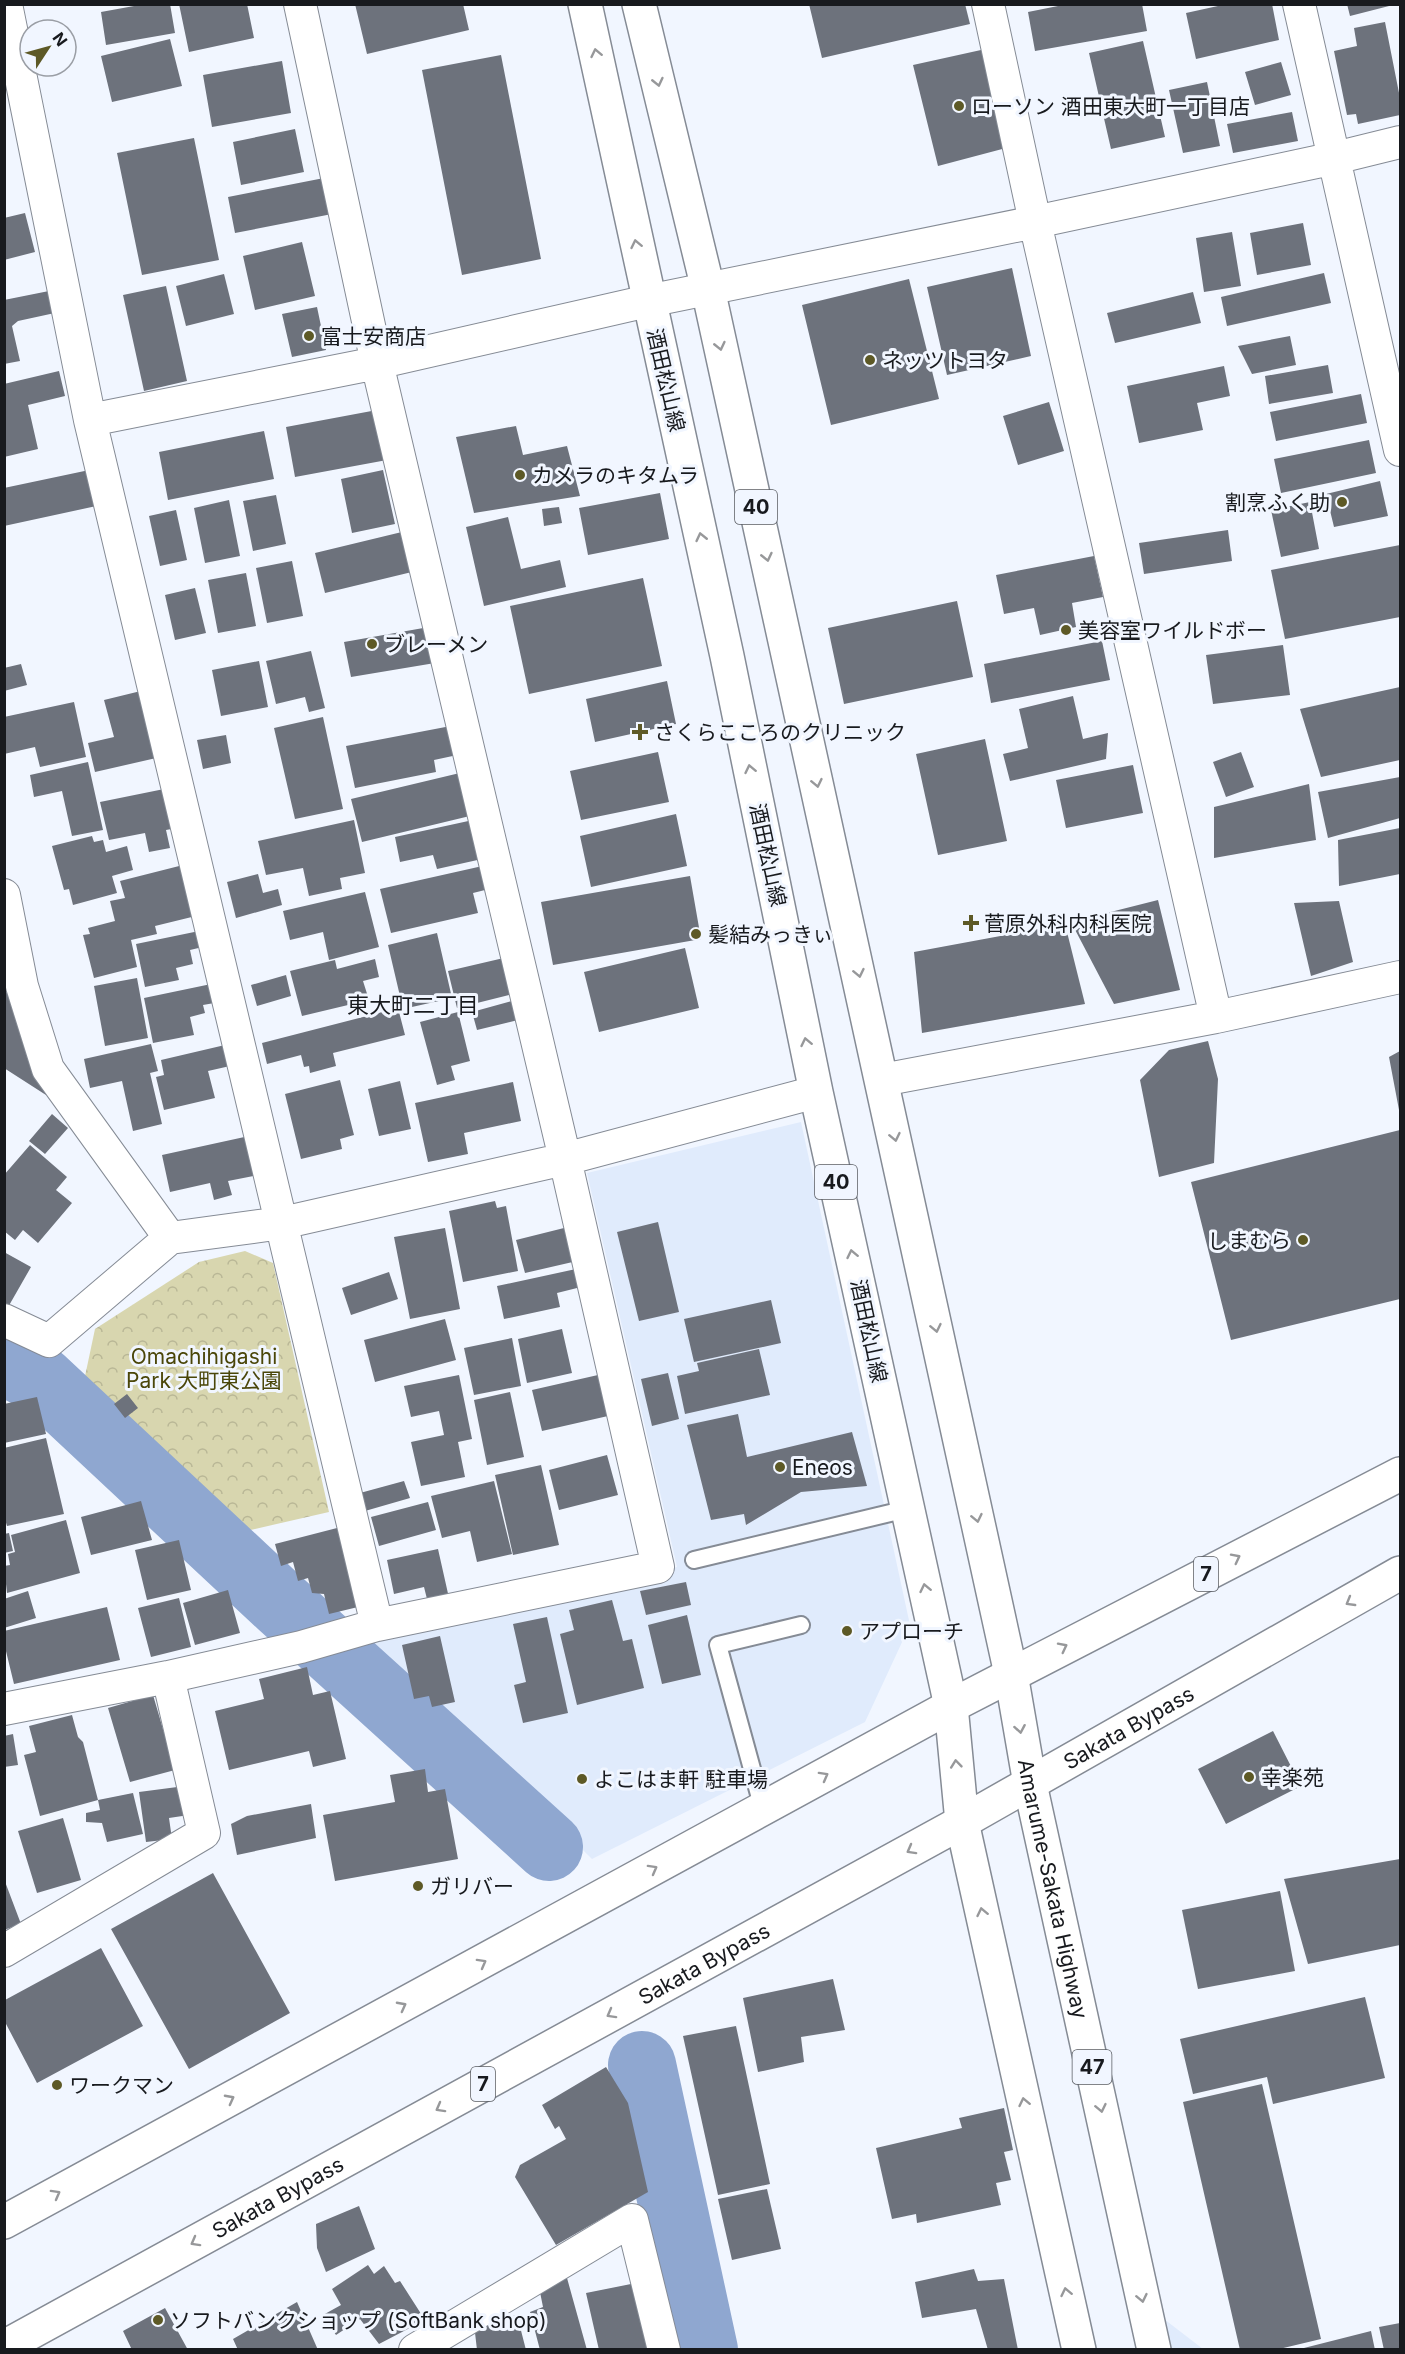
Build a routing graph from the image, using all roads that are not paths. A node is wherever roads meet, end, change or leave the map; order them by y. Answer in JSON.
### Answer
{"nodes":[{"id":1,"x":6,"y":4,"type":"edge"},
{"id":2,"x":300,"y":4,"type":"edge"},
{"id":3,"x":585,"y":4,"type":"edge"},
{"id":4,"x":639,"y":4,"type":"edge"},
{"id":5,"x":988,"y":4,"type":"edge"},
{"id":6,"x":1299,"y":4,"type":"edge"},
{"id":7,"x":1401,"y":142,"type":"edge"},
{"id":8,"x":1335,"y":158,"type":"junction"},
{"id":9,"x":1035,"y":222,"type":"junction"},
{"id":10,"x":708,"y":289,"type":"junction"},
{"id":11,"x":648,"y":301,"type":"junction"},
{"id":12,"x":377,"y":363,"type":"junction"},
{"id":13,"x":90,"y":420,"type":"junction"},
{"id":14,"x":1401,"y":450,"type":"edge"},
{"id":15,"x":4,"y":895,"type":"edge"},
{"id":16,"x":1401,"y":977,"type":"edge"},
{"id":17,"x":1216,"y":1017,"type":"junction"},
{"id":18,"x":882,"y":1080,"type":"junction"},
{"id":19,"x":816,"y":1092,"type":"junction"},
{"id":20,"x":565,"y":1159,"type":"junction"},
{"id":21,"x":282,"y":1223,"type":"junction"},
{"id":22,"x":170,"y":1238,"type":"junction"},
{"id":23,"x":4,"y":1320,"type":"edge"},
{"id":24,"x":1401,"y":1474,"type":"edge"},
{"id":25,"x":908,"y":1509,"type":"junction"},
{"id":26,"x":694,"y":1560,"type":"dead end"},
{"id":27,"x":1401,"y":1573,"type":"edge"},
{"id":28,"x":801,"y":1624,"type":"dead end"},
{"id":29,"x":363,"y":1629,"type":"junction"},
{"id":30,"x":1011,"y":1674,"type":"junction"},
{"id":31,"x":168,"y":1677,"type":"junction"},
{"id":32,"x":951,"y":1706,"type":"junction"},
{"id":33,"x":4,"y":1709,"type":"edge"},
{"id":34,"x":1030,"y":1784,"type":"junction"},
{"id":35,"x":763,"y":1809,"type":"junction"},
{"id":36,"x":962,"y":1821,"type":"junction"},
{"id":37,"x":4,"y":1951,"type":"edge"},
{"id":38,"x":4,"y":2222,"type":"edge"},
{"id":39,"x":4,"y":2347,"type":"edge"},
{"id":40,"x":415,"y":2349,"type":"edge"},
{"id":41,"x":663,"y":2349,"type":"edge"},
{"id":42,"x":1079,"y":2349,"type":"edge"},
{"id":43,"x":1154,"y":2349,"type":"edge"}],
"edges":[{"from":1,"to":13,"type":"street"},
{"from":2,"to":12,"type":"street"},
{"from":11,"to":3,"type":"main road","name":"酒田松山線","number":"40","one_way":true},
{"from":4,"to":10,"type":"main road","number":"40","one_way":true},
{"from":5,"to":9,"type":"street"},
{"from":6,"to":8,"type":"street"},
{"from":7,"to":8,"type":"street"},
{"from":8,"to":9,"type":"street"},
{"from":8,"to":14,"type":"street"},
{"from":9,"to":10,"type":"street"},
{"from":9,"to":17,"type":"street"},
{"from":10,"to":11,"type":"street"},
{"from":10,"to":18,"type":"main road","number":"40","one_way":true},
{"from":11,"to":12,"type":"street"},
{"from":19,"to":11,"type":"main road","name":"酒田松山線","number":"40","one_way":true},
{"from":12,"to":13,"type":"street"},
{"from":12,"to":20,"type":"street"},
{"from":13,"to":21,"type":"street"},
{"from":15,"to":22,"type":"street"},
{"from":16,"to":17,"type":"street"},
{"from":17,"to":18,"type":"street"},
{"from":18,"to":30,"type":"main road","number":"40","one_way":true},
{"from":19,"to":20,"type":"street"},
{"from":25,"to":19,"type":"main road","name":"酒田松山線","number":"40","one_way":true},
{"from":20,"to":21,"type":"street"},
{"from":20,"to":29,"type":"street"},
{"from":21,"to":22,"type":"street"},
{"from":21,"to":29,"type":"street"},
{"from":22,"to":23,"type":"street"},
{"from":30,"to":24,"type":"main road","number":"7","one_way":true},
{"from":25,"to":26,"type":"lane"},
{"from":32,"to":25,"type":"main road","name":"酒田松山線","number":"40","one_way":true},
{"from":27,"to":34,"type":"main road","name":"Sakata Bypass","number":"7","one_way":true},
{"from":28,"to":35,"type":"lane"},
{"from":29,"to":31,"type":"street"},
{"from":30,"to":32,"type":"main road","number":"7"},
{"from":30,"to":34,"type":"main road","name":"Amarume-Sakata Highway","number":"47","one_way":true},
{"from":31,"to":33,"type":"street"},
{"from":31,"to":37,"type":"street"},
{"from":35,"to":32,"type":"main road","number":"7","one_way":true},
{"from":36,"to":32,"type":"main road","one_way":true},
{"from":34,"to":36,"type":"main road","name":"Sakata Bypass","number":"7"},
{"from":34,"to":43,"type":"main road","name":"Amarume-Sakata Highway","number":"47","one_way":true},
{"from":38,"to":35,"type":"main road","number":"7","one_way":true},
{"from":36,"to":39,"type":"main road","name":"Sakata Bypass","number":"7","one_way":true},
{"from":42,"to":36,"type":"main road","one_way":true},
{"from":40,"to":41,"type":"street"}]}
